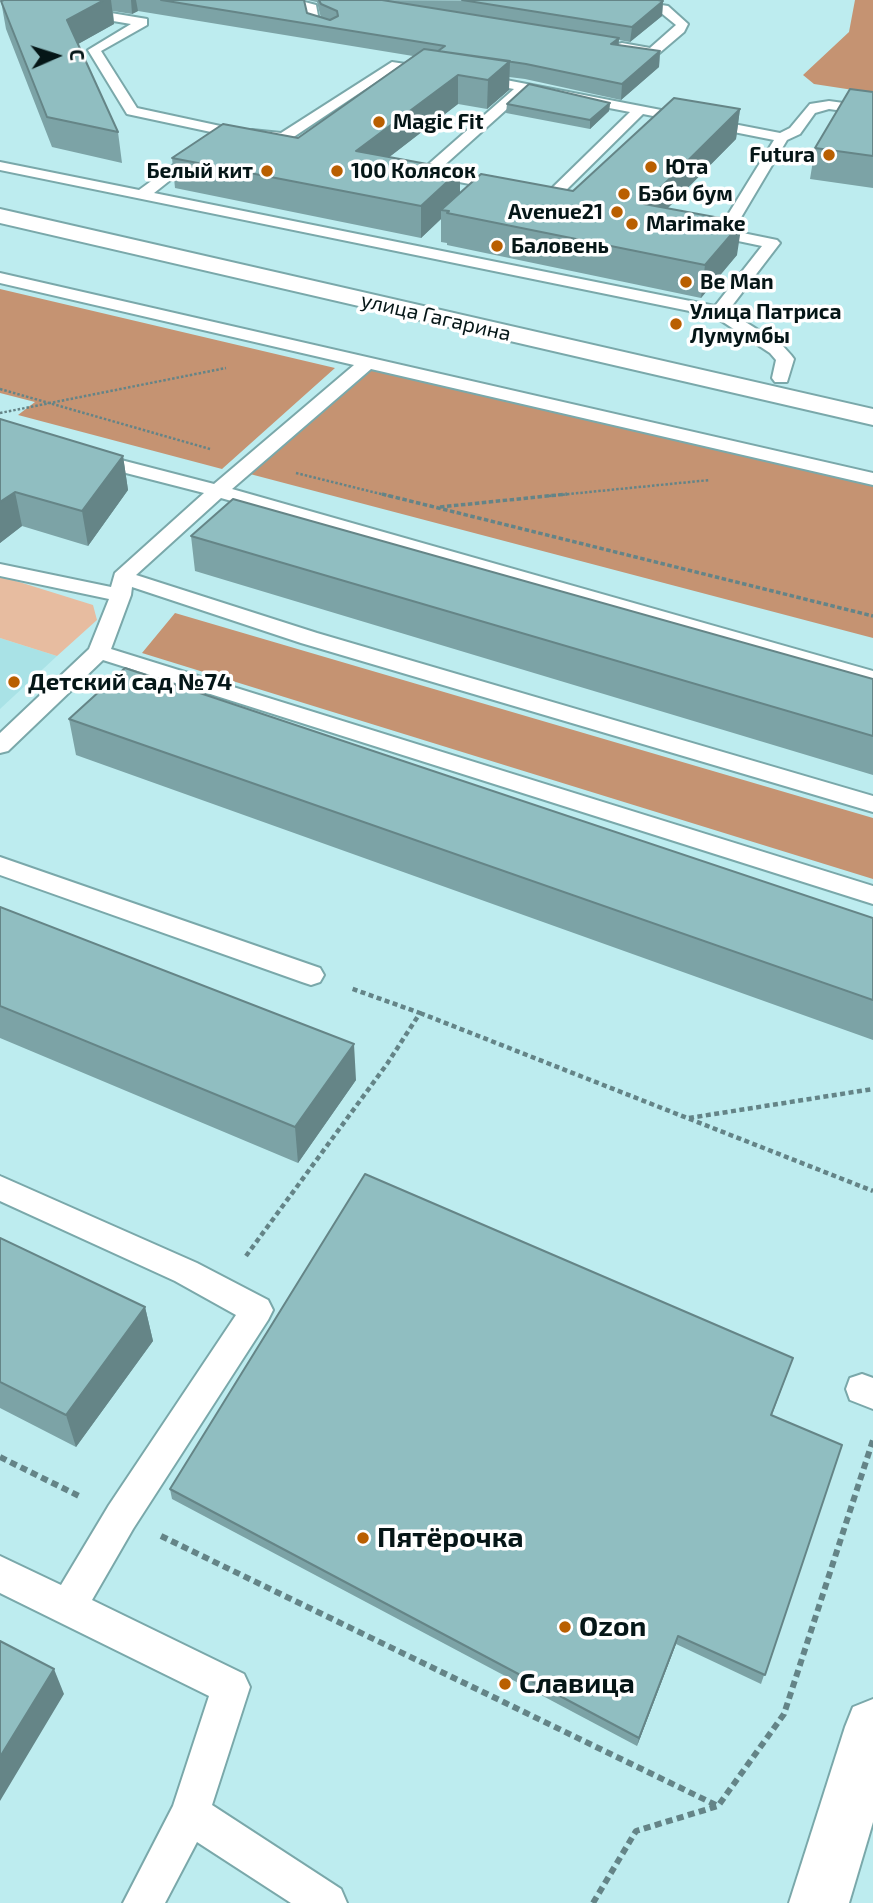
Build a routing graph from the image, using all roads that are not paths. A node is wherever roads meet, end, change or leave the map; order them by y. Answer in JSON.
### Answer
{"nodes":[{"id":1,"x":9,"y":0,"type":"edge"},
{"id":2,"x":282,"y":0,"type":"edge"},
{"id":3,"x":606,"y":0,"type":"edge"},
{"id":4,"x":0,"y":3,"type":"edge"},
{"id":5,"x":331,"y":29,"type":"edge"},
{"id":6,"x":611,"y":45,"type":"edge"},
{"id":7,"x":525,"y":86,"type":"junction"},
{"id":8,"x":639,"y":111,"type":"junction"},
{"id":9,"x":873,"y":111,"type":"edge"},
{"id":10,"x":225,"y":131,"type":"junction"},
{"id":11,"x":782,"y":137,"type":"junction"},
{"id":12,"x":0,"y":166,"type":"edge"},
{"id":13,"x":491,"y":184,"type":"junction"},
{"id":14,"x":143,"y":194,"type":"junction"},
{"id":15,"x":0,"y":202,"type":"edge"},
{"id":16,"x":472,"y":202,"type":"edge"},
{"id":17,"x":0,"y":216,"type":"edge"},
{"id":18,"x":433,"y":237,"type":"edge"},
{"id":19,"x":419,"y":251,"type":"junction"},
{"id":20,"x":0,"y":278,"type":"edge"},
{"id":21,"x":719,"y":312,"type":"junction"},
{"id":22,"x":368,"y":362,"type":"junction"},
{"id":23,"x":780,"y":378,"type":"junction"},
{"id":24,"x":873,"y":399,"type":"edge"},
{"id":25,"x":873,"y":417,"type":"edge"},
{"id":26,"x":77,"y":455,"type":"edge"},
{"id":27,"x":873,"y":480,"type":"edge"},
{"id":28,"x":218,"y":491,"type":"junction"},
{"id":29,"x":0,"y":570,"type":"edge"},
{"id":30,"x":121,"y":586,"type":"junction"},
{"id":31,"x":99,"y":652,"type":"junction"},
{"id":32,"x":873,"y":678,"type":"edge"},
{"id":33,"x":0,"y":746,"type":"edge"},
{"id":34,"x":873,"y":804,"type":"edge"},
{"id":35,"x":0,"y":866,"type":"edge"},
{"id":36,"x":873,"y":894,"type":"edge"},
{"id":37,"x":311,"y":975,"type":"road end"},
{"id":38,"x":0,"y":1188,"type":"edge"},
{"id":39,"x":0,"y":1574,"type":"edge"},
{"id":40,"x":68,"y":1607,"type":"junction"},
{"id":41,"x":873,"y":1727,"type":"edge"},
{"id":42,"x":190,"y":1814,"type":"junction"},
{"id":43,"x":143,"y":1903,"type":"edge"},
{"id":44,"x":327,"y":1903,"type":"edge"},
{"id":45,"x":819,"y":1903,"type":"edge"}],
"edges":[{"from":1,"to":4,"type":"main road"},
{"from":1,"to":10,"type":"lane"},
{"from":2,"to":5,"type":"lane"},
{"from":3,"to":6,"type":"lane"},
{"from":7,"to":8,"type":"lane"},
{"from":7,"to":10,"type":"lane"},
{"from":7,"to":13,"type":"lane"},
{"from":8,"to":11,"type":"lane"},
{"from":8,"to":13,"type":"lane"},
{"from":9,"to":11,"type":"lane"},
{"from":10,"to":14,"type":"lane"},
{"from":11,"to":21,"type":"lane"},
{"from":12,"to":14,"type":"lane"},
{"from":13,"to":16,"type":"lane"},
{"from":14,"to":19,"type":"lane"},
{"from":15,"to":23,"type":"main road","name":"улица Гагарина"},
{"from":17,"to":25,"type":"main road","name":"улица Гагарина"},
{"from":18,"to":19,"type":"lane"},
{"from":19,"to":21,"type":"lane"},
{"from":20,"to":22,"type":"lane"},
{"from":21,"to":23,"type":"lane"},
{"from":22,"to":27,"type":"lane"},
{"from":22,"to":28,"type":"lane"},
{"from":23,"to":24,"type":"main road","name":"улица Гагарина"},
{"from":26,"to":28,"type":"lane"},
{"from":28,"to":30,"type":"lane"},
{"from":28,"to":32,"type":"lane"},
{"from":29,"to":30,"type":"lane"},
{"from":30,"to":31,"type":"lane"},
{"from":30,"to":34,"type":"lane"},
{"from":31,"to":33,"type":"lane"},
{"from":31,"to":36,"type":"lane"},
{"from":35,"to":37,"type":"lane"},
{"from":38,"to":40,"type":"lane"},
{"from":39,"to":40,"type":"lane"},
{"from":40,"to":42,"type":"lane"},
{"from":41,"to":45,"type":"main road"},
{"from":42,"to":43,"type":"lane"},
{"from":42,"to":44,"type":"lane"}]}
